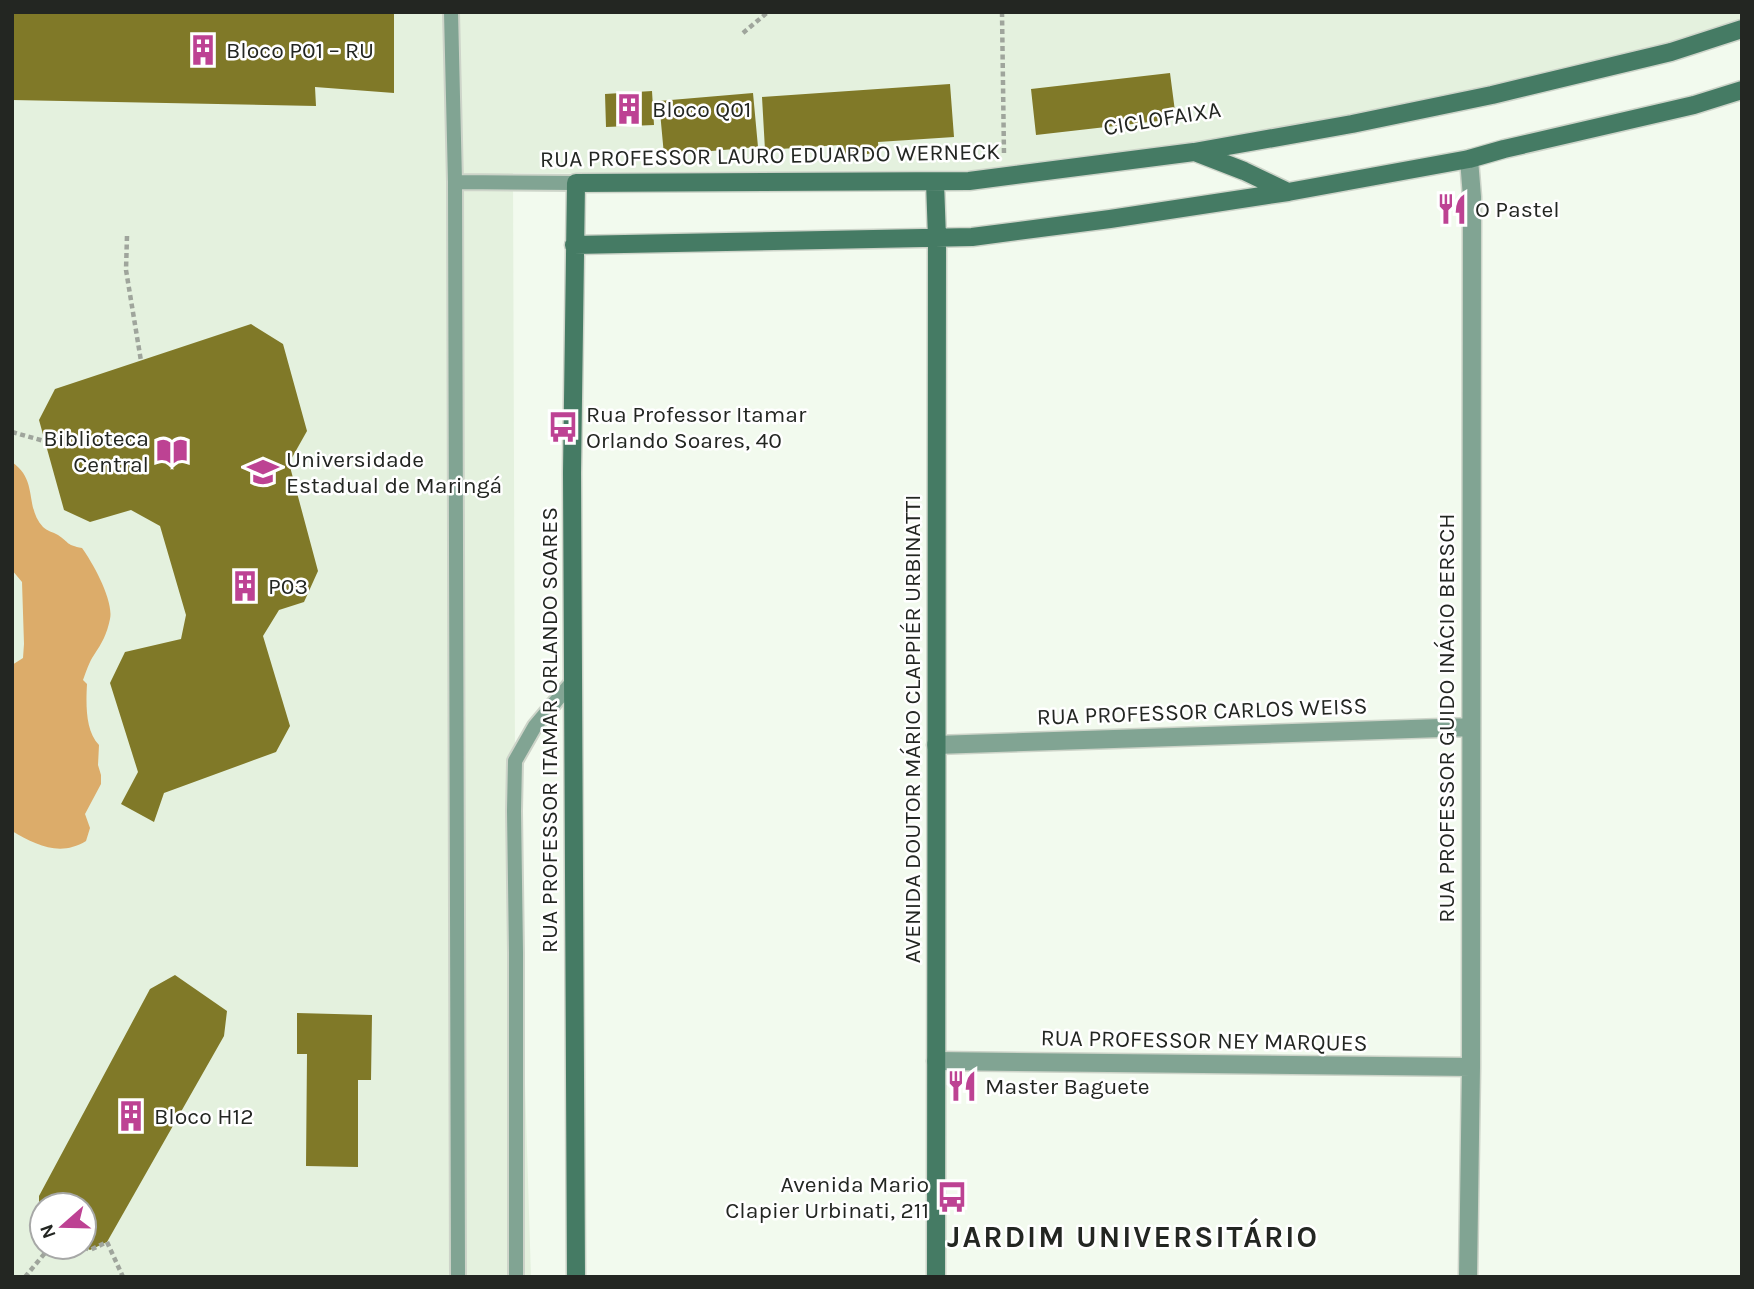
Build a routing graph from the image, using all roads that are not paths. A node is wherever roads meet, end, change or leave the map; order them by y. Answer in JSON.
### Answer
{"nodes":[{"id":1,"x":451,"y":12,"type":"edge"},
{"id":2,"x":1742,"y":29,"type":"edge"},
{"id":3,"x":1742,"y":90,"type":"edge"},
{"id":4,"x":1194,"y":152,"type":"junction"},
{"id":5,"x":1469,"y":159,"type":"junction"},
{"id":6,"x":455,"y":182,"type":"junction"},
{"id":7,"x":935,"y":182,"type":"junction"},
{"id":8,"x":576,"y":183,"type":"junction"},
{"id":9,"x":1288,"y":192,"type":"junction"},
{"id":10,"x":937,"y":238,"type":"junction"},
{"id":11,"x":574,"y":245,"type":"junction"},
{"id":12,"x":573,"y":681,"type":"junction"},
{"id":13,"x":1471,"y":727,"type":"junction"},
{"id":14,"x":936,"y":745,"type":"junction"},
{"id":15,"x":936,"y":1061,"type":"junction"},
{"id":16,"x":1471,"y":1067,"type":"junction"},
{"id":17,"x":458,"y":1277,"type":"edge"},
{"id":18,"x":516,"y":1277,"type":"edge"},
{"id":19,"x":576,"y":1277,"type":"edge"},
{"id":20,"x":936,"y":1277,"type":"edge"},
{"id":21,"x":1468,"y":1277,"type":"edge"}],
"edges":[{"from":1,"to":6,"type":"lane"},
{"from":2,"to":4,"type":"main road","name":"RUA PROFESSOR LAURO EDUARDO WERNECK"},
{"from":3,"to":5,"type":"main road"},
{"from":4,"to":7,"type":"main road","name":"RUA PROFESSOR LAURO EDUARDO WERNECK"},
{"from":4,"to":9,"type":"main road"},
{"from":5,"to":9,"type":"main road"},
{"from":5,"to":13,"type":"street","name":"RUA PROFESSOR GUIDO INÁCIO BERSCH"},
{"from":6,"to":8,"type":"lane","name":"RUA PROFESSOR LAURO EDUARDO WERNECK"},
{"from":6,"to":17,"type":"lane"},
{"from":7,"to":8,"type":"main road","name":"RUA PROFESSOR LAURO EDUARDO WERNECK"},
{"from":7,"to":10,"type":"main road","name":"AVENIDA DOUTOR MÁRIO CLAPPIÉR URBINATTI"},
{"from":8,"to":11,"type":"main road","name":"RUA PROFESSOR ITAMAR ORLANDO SOARES"},
{"from":9,"to":10,"type":"main road"},
{"from":10,"to":11,"type":"main road"},
{"from":10,"to":14,"type":"main road","name":"AVENIDA DOUTOR MÁRIO CLAPPIÉR URBINATTI"},
{"from":11,"to":12,"type":"main road","name":"RUA PROFESSOR ITAMAR ORLANDO SOARES"},
{"from":12,"to":18,"type":"lane"},
{"from":12,"to":19,"type":"main road","name":"RUA PROFESSOR ITAMAR ORLANDO SOARES"},
{"from":13,"to":14,"type":"street","name":"RUA PROFESSOR CARLOS WEISS"},
{"from":13,"to":16,"type":"street","name":"RUA PROFESSOR GUIDO INÁCIO BERSCH"},
{"from":14,"to":15,"type":"main road","name":"AVENIDA DOUTOR MÁRIO CLAPPIÉR URBINATTI"},
{"from":15,"to":16,"type":"street","name":"RUA PROFESSOR NEY MARQUES"},
{"from":15,"to":20,"type":"main road","name":"AVENIDA DOUTOR MÁRIO CLAPPIÉR URBINATTI"},
{"from":16,"to":21,"type":"street","name":"RUA PROFESSOR GUIDO INÁCIO BERSCH"}]}
